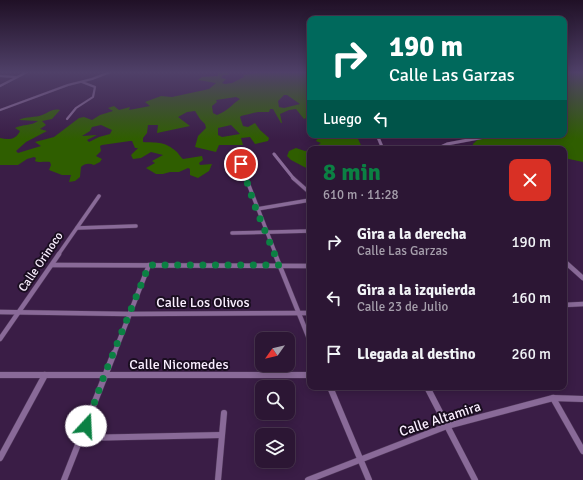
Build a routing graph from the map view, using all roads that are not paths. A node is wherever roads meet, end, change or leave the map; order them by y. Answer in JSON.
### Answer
{"nodes":[{"id":1,"x":44,"y":94,"type":"edge"},
{"id":2,"x":95,"y":94,"type":"edge"},
{"id":3,"x":0,"y":110,"type":"edge"},
{"id":4,"x":67,"y":119,"type":"dead end"},
{"id":5,"x":479,"y":138,"type":"edge"},
{"id":6,"x":443,"y":146,"type":"edge"},
{"id":7,"x":274,"y":154,"type":"dead end"},
{"id":8,"x":241,"y":164,"type":"dead end"},
{"id":9,"x":307,"y":190,"type":"edge"},
{"id":10,"x":99,"y":196,"type":"dead end"},
{"id":11,"x":307,"y":200,"type":"edge"},
{"id":12,"x":256,"y":209,"type":"junction"},
{"id":13,"x":136,"y":226,"type":"dead end"},
{"id":14,"x":77,"y":228,"type":"junction"},
{"id":15,"x":266,"y":231,"type":"junction"},
{"id":16,"x":307,"y":231,"type":"edge"},
{"id":17,"x":232,"y":233,"type":"dead end"},
{"id":18,"x":567,"y":264,"type":"edge"},
{"id":19,"x":52,"y":265,"type":"junction"},
{"id":20,"x":149,"y":265,"type":"junction"},
{"id":21,"x":279,"y":265,"type":"junction"},
{"id":22,"x":307,"y":266,"type":"edge"},
{"id":23,"x":583,"y":278,"type":"edge"},
{"id":24,"x":583,"y":304,"type":"edge"},
{"id":25,"x":567,"y":305,"type":"edge"},
{"id":26,"x":0,"y":312,"type":"edge"},
{"id":27,"x":19,"y":312,"type":"junction"},
{"id":28,"x":129,"y":314,"type":"junction"},
{"id":29,"x":298,"y":314,"type":"junction"},
{"id":30,"x":307,"y":314,"type":"edge"},
{"id":31,"x":307,"y":334,"type":"edge"},
{"id":32,"x":0,"y":339,"type":"edge"},
{"id":33,"x":0,"y":375,"type":"edge"},
{"id":34,"x":45,"y":375,"type":"junction"},
{"id":35,"x":307,"y":375,"type":"edge"},
{"id":36,"x":104,"y":376,"type":"junction"},
{"id":37,"x":331,"y":390,"type":"edge"},
{"id":38,"x":429,"y":390,"type":"edge"},
{"id":39,"x":553,"y":398,"type":"junction"},
{"id":40,"x":583,"y":399,"type":"edge"},
{"id":41,"x":224,"y":413,"type":"dead end"},
{"id":42,"x":447,"y":426,"type":"junction"},
{"id":43,"x":221,"y":435,"type":"junction"},
{"id":44,"x":81,"y":438,"type":"junction"},
{"id":45,"x":583,"y":451,"type":"edge"},
{"id":46,"x":0,"y":458,"type":"edge"},
{"id":47,"x":360,"y":460,"type":"junction"},
{"id":48,"x":64,"y":480,"type":"edge"},
{"id":49,"x":218,"y":480,"type":"edge"},
{"id":50,"x":308,"y":480,"type":"edge"},
{"id":51,"x":369,"y":480,"type":"edge"},
{"id":52,"x":476,"y":480,"type":"edge"}],
"edges":[{"from":1,"to":3,"type":"street"},
{"from":2,"to":4,"type":"street"},
{"from":5,"to":6,"type":"street"},
{"from":7,"to":9,"type":"street"},
{"from":8,"to":12,"type":"street"},
{"from":10,"to":14,"type":"street","name":"Calle Orinoco"},
{"from":11,"to":12,"type":"street"},
{"from":12,"to":15,"type":"street"},
{"from":13,"to":14,"type":"street"},
{"from":14,"to":19,"type":"street","name":"Calle Orinoco"},
{"from":15,"to":16,"type":"street"},
{"from":15,"to":17,"type":"street"},
{"from":15,"to":21,"type":"street"},
{"from":18,"to":23,"type":"street"},
{"from":19,"to":20,"type":"street"},
{"from":19,"to":27,"type":"street","name":"Calle Orinoco"},
{"from":20,"to":21,"type":"street"},
{"from":20,"to":28,"type":"street"},
{"from":21,"to":22,"type":"street"},
{"from":21,"to":29,"type":"street"},
{"from":24,"to":25,"type":"street"},
{"from":26,"to":27,"type":"street","name":"Calle Los Olivos"},
{"from":27,"to":28,"type":"street","name":"Calle Los Olivos"},
{"from":27,"to":32,"type":"street","name":"Calle Orinoco"},
{"from":28,"to":29,"type":"street","name":"Calle Los Olivos"},
{"from":28,"to":36,"type":"street"},
{"from":29,"to":30,"type":"street","name":"Calle Los Olivos"},
{"from":29,"to":31,"type":"street"},
{"from":33,"to":34,"type":"street","name":"Calle Nicomedes"},
{"from":34,"to":36,"type":"street","name":"Calle Nicomedes"},
{"from":34,"to":46,"type":"street"},
{"from":35,"to":36,"type":"street","name":"Calle Nicomedes"},
{"from":36,"to":44,"type":"street"},
{"from":37,"to":47,"type":"street"},
{"from":38,"to":42,"type":"street"},
{"from":39,"to":40,"type":"street","name":"Calle Altamira"},
{"from":39,"to":42,"type":"street","name":"Calle Altamira"},
{"from":39,"to":45,"type":"street"},
{"from":41,"to":43,"type":"street"},
{"from":42,"to":47,"type":"street","name":"Calle Altamira"},
{"from":42,"to":52,"type":"street"},
{"from":43,"to":44,"type":"street"},
{"from":43,"to":49,"type":"street"},
{"from":44,"to":48,"type":"street"},
{"from":47,"to":50,"type":"street","name":"Calle Altamira"},
{"from":47,"to":51,"type":"street"}]}
